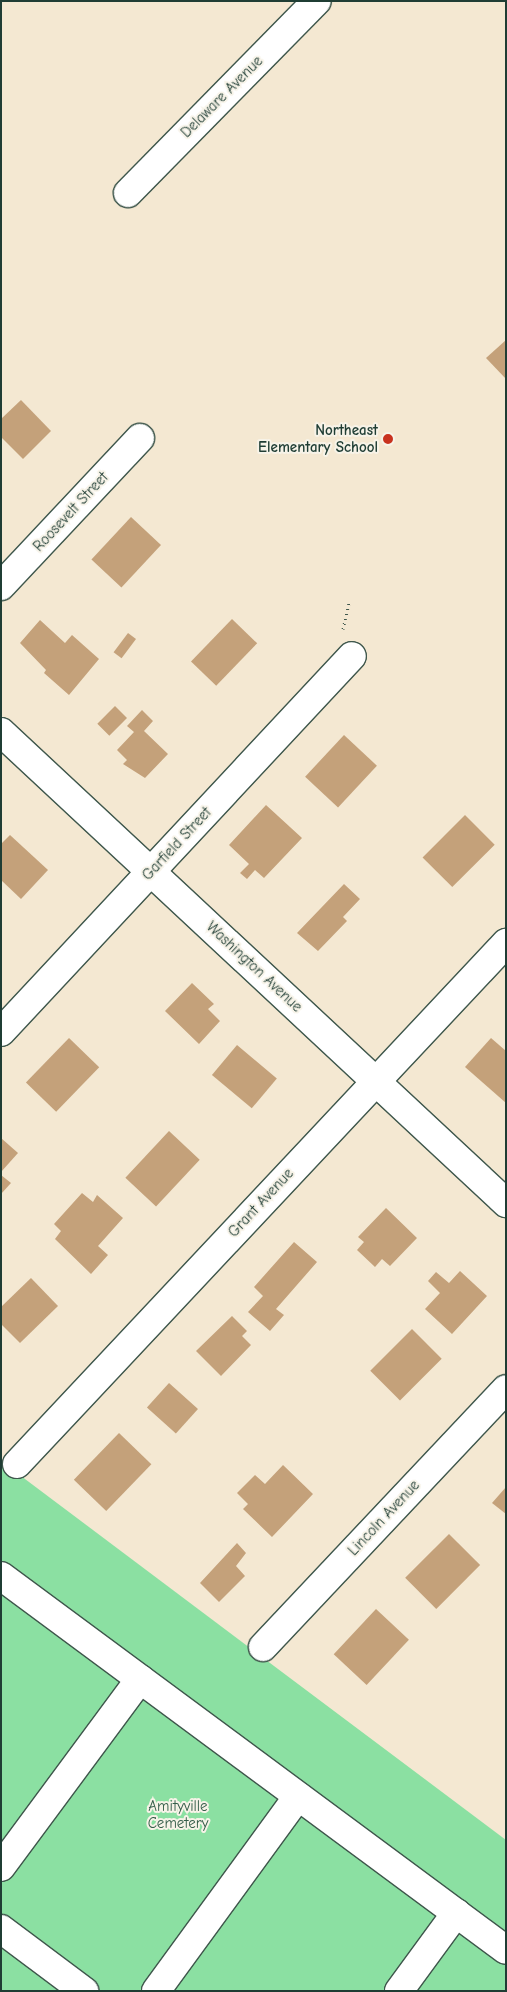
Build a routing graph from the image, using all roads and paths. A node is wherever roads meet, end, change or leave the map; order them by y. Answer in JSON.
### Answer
{"nodes":[{"id":1,"x":317,"y":1,"type":"edge"},
{"id":2,"x":128,"y":193,"type":"dead end"},
{"id":3,"x":140,"y":438,"type":"dead end"},
{"id":4,"x":1,"y":586,"type":"edge"},
{"id":5,"x":352,"y":656,"type":"dead end"},
{"id":6,"x":1,"y":732,"type":"edge"},
{"id":7,"x":151,"y":871,"type":"junction"},
{"id":8,"x":506,"y":943,"type":"edge"},
{"id":9,"x":1,"y":1032,"type":"edge"},
{"id":10,"x":376,"y":1080,"type":"junction"},
{"id":11,"x":506,"y":1203,"type":"edge"},
{"id":12,"x":506,"y":1389,"type":"edge"},
{"id":13,"x":17,"y":1464,"type":"dead end"},
{"id":14,"x":1,"y":1576,"type":"edge"},
{"id":15,"x":263,"y":1647,"type":"dead end"},
{"id":16,"x":140,"y":1679,"type":"junction"},
{"id":17,"x":298,"y":1796,"type":"junction"},
{"id":18,"x":1,"y":1867,"type":"edge"},
{"id":19,"x":456,"y":1913,"type":"junction"},
{"id":20,"x":1,"y":1929,"type":"edge"},
{"id":21,"x":506,"y":1950,"type":"edge"},
{"id":22,"x":84,"y":1991,"type":"edge"},
{"id":23,"x":156,"y":1991,"type":"edge"},
{"id":24,"x":399,"y":1991,"type":"edge"}],
"edges":[{"from":1,"to":2,"type":"street","name":"Delaware Avenue"},
{"from":3,"to":4,"type":"street","name":"Roosevelt Street"},
{"from":5,"to":7,"type":"street","name":"Garfield Street"},
{"from":6,"to":7,"type":"street","name":"Washington Avenue"},
{"from":7,"to":9,"type":"street","name":"Garfield Street"},
{"from":7,"to":10,"type":"street","name":"Washington Avenue"},
{"from":8,"to":10,"type":"street","name":"Grant Avenue"},
{"from":10,"to":11,"type":"street","name":"Washington Avenue"},
{"from":10,"to":13,"type":"street","name":"Grant Avenue"},
{"from":12,"to":15,"type":"street","name":"Lincoln Avenue"},
{"from":14,"to":16,"type":"street"},
{"from":16,"to":17,"type":"street"},
{"from":16,"to":18,"type":"street"},
{"from":17,"to":19,"type":"street"},
{"from":17,"to":23,"type":"street"},
{"from":19,"to":21,"type":"street"},
{"from":19,"to":24,"type":"street"},
{"from":20,"to":22,"type":"street"}]}
